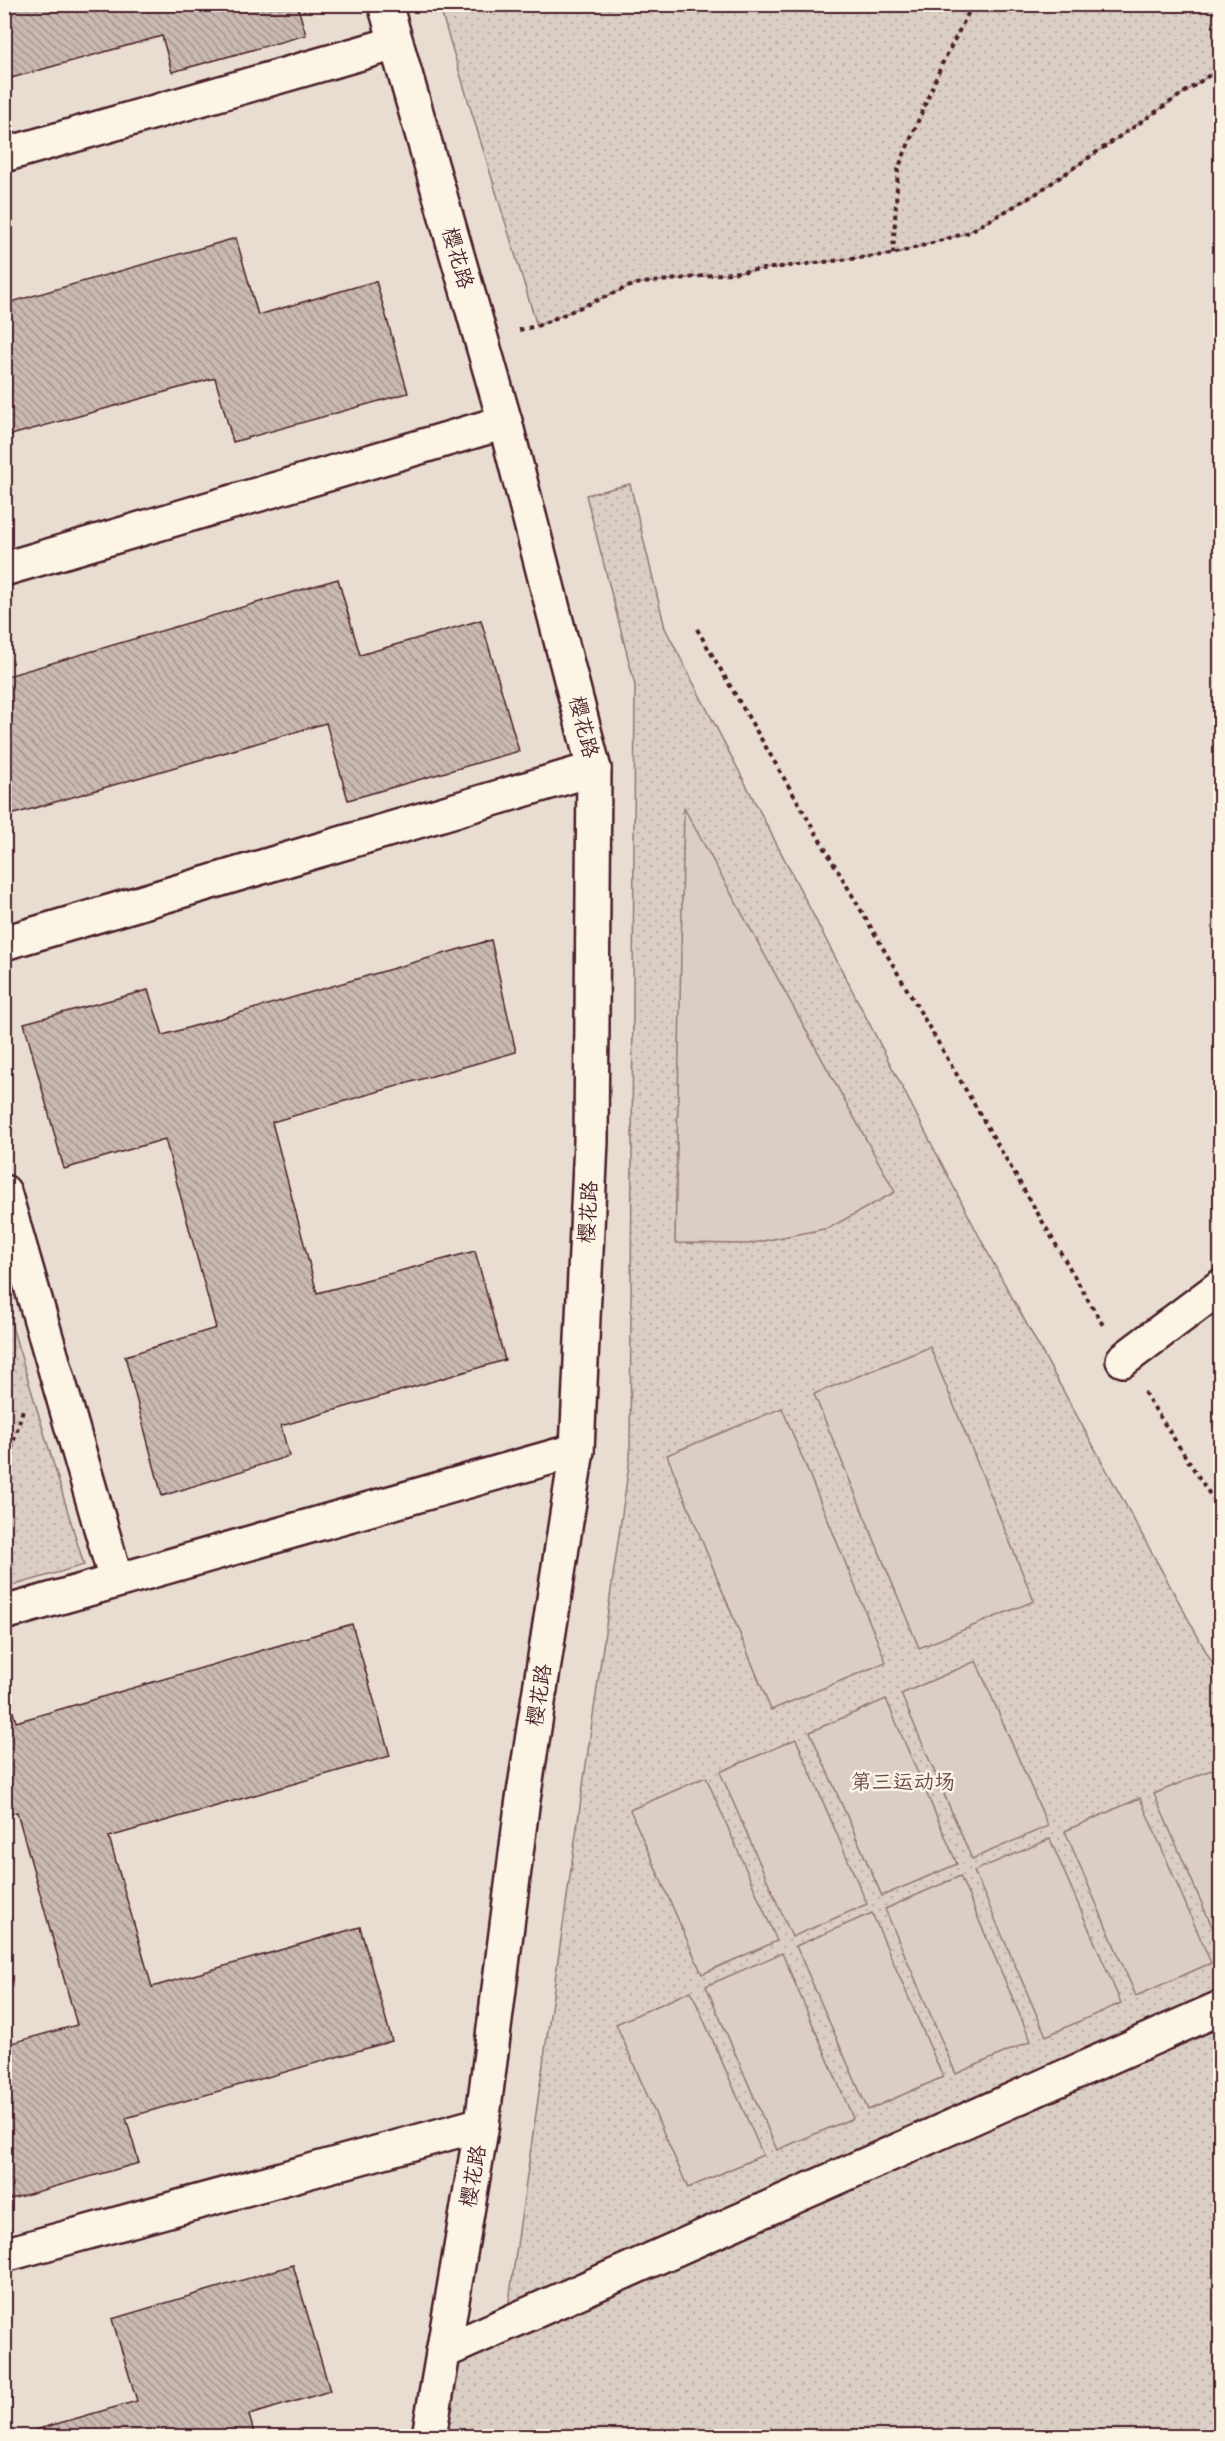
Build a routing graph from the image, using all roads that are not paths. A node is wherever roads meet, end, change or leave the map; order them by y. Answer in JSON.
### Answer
{"nodes":[{"id":1,"x":386,"y":4,"type":"edge"},
{"id":2,"x":396,"y":43,"type":"junction"},
{"id":3,"x":4,"y":155,"type":"edge"},
{"id":4,"x":506,"y":422,"type":"junction"},
{"id":5,"x":4,"y":569,"type":"edge"},
{"id":6,"x":594,"y":769,"type":"junction"},
{"id":7,"x":4,"y":943,"type":"edge"},
{"id":8,"x":4,"y":1192,"type":"edge"},
{"id":9,"x":1221,"y":1287,"type":"edge"},
{"id":10,"x":1124,"y":1360,"type":"road end"},
{"id":11,"x":577,"y":1450,"type":"junction"},
{"id":12,"x":116,"y":1580,"type":"junction"},
{"id":13,"x":4,"y":1612,"type":"edge"},
{"id":14,"x":1221,"y":2008,"type":"edge"},
{"id":15,"x":482,"y":2124,"type":"junction"},
{"id":16,"x":4,"y":2255,"type":"edge"},
{"id":17,"x":443,"y":2352,"type":"junction"},
{"id":18,"x":429,"y":2436,"type":"edge"}],
"edges":[{"from":1,"to":2,"type":"street","name":"樱花路"},
{"from":2,"to":3,"type":"street"},
{"from":2,"to":4,"type":"street","name":"樱花路"},
{"from":4,"to":5,"type":"street"},
{"from":4,"to":6,"type":"street","name":"樱花路"},
{"from":6,"to":7,"type":"street"},
{"from":6,"to":11,"type":"street","name":"樱花路"},
{"from":8,"to":12,"type":"street"},
{"from":9,"to":10,"type":"street"},
{"from":11,"to":12,"type":"street"},
{"from":11,"to":15,"type":"street","name":"樱花路"},
{"from":12,"to":13,"type":"street"},
{"from":14,"to":17,"type":"street"},
{"from":15,"to":16,"type":"street"},
{"from":15,"to":17,"type":"street","name":"樱花路"},
{"from":17,"to":18,"type":"street","name":"樱花路"}]}
